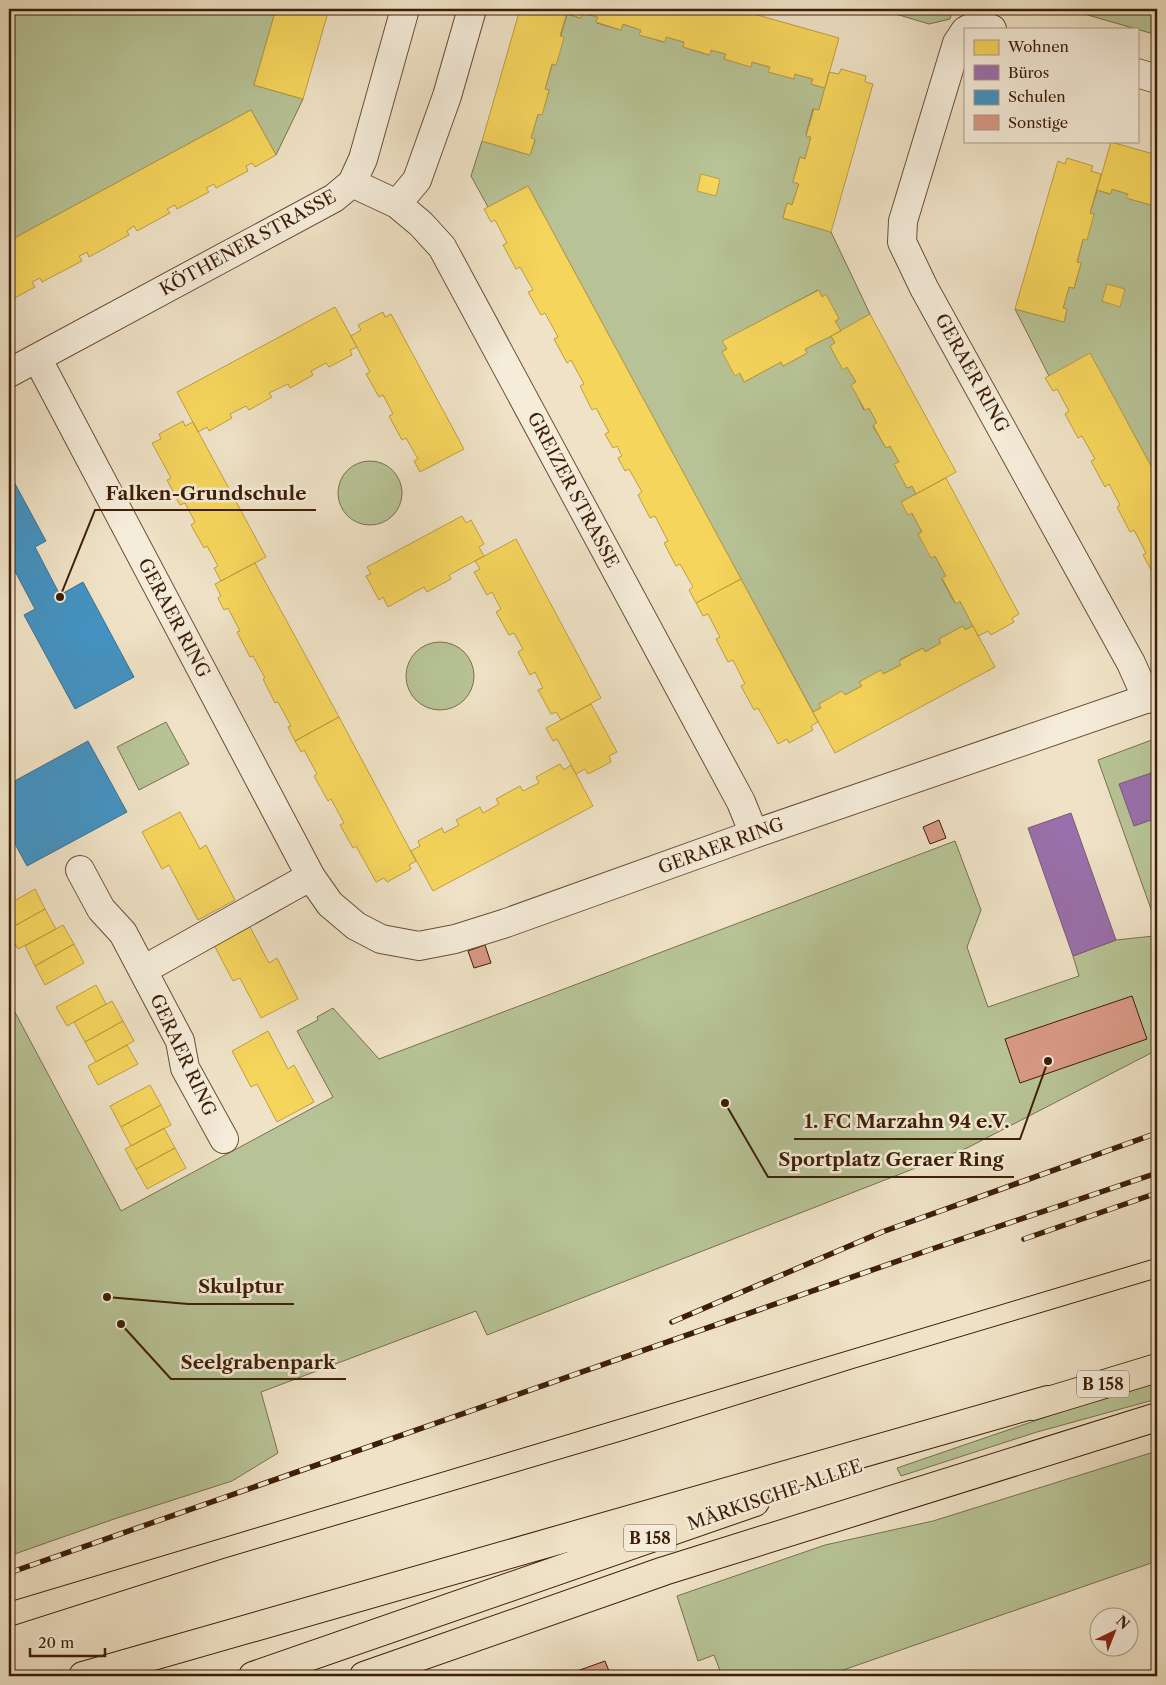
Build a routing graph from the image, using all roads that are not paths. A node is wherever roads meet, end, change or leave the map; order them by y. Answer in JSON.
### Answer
{"nodes":[{"id":1,"x":405,"y":9,"type":"edge"},
{"id":2,"x":472,"y":9,"type":"edge"},
{"id":3,"x":971,"y":28,"type":"edge"},
{"id":4,"x":989,"y":28,"type":"edge"},
{"id":5,"x":964,"y":32,"type":"edge"},
{"id":6,"x":1138,"y":73,"type":"edge"},
{"id":7,"x":1157,"y":79,"type":"edge"},
{"id":8,"x":352,"y":183,"type":"junction"},
{"id":9,"x":397,"y":204,"type":"junction"},
{"id":10,"x":37,"y":358,"type":"junction"},
{"id":11,"x":9,"y":373,"type":"edge"},
{"id":12,"x":1152,"y":697,"type":"edge"},
{"id":13,"x":754,"y":834,"type":"junction"},
{"id":14,"x":80,"y":870,"type":"dead end"},
{"id":15,"x":311,"y":878,"type":"junction"},
{"id":16,"x":142,"y":970,"type":"junction"},
{"id":17,"x":224,"y":1139,"type":"dead end"},
{"id":18,"x":1157,"y":1368,"type":"edge"},
{"id":19,"x":1048,"y":1400,"type":"junction"},
{"id":20,"x":1157,"y":1417,"type":"edge"},
{"id":21,"x":83,"y":1676,"type":"edge"},
{"id":22,"x":253,"y":1676,"type":"edge"},
{"id":23,"x":364,"y":1676,"type":"edge"}],
"edges":[{"from":1,"to":8,"type":"street","name":"KÖTHENER STRASSE"},
{"from":2,"to":9,"type":"street"},
{"from":3,"to":4,"type":"street"},
{"from":5,"to":12,"type":"street","name":"GERAER RING"},
{"from":6,"to":7,"type":"street"},
{"from":8,"to":9,"type":"street","name":"GREIZER STRASSE"},
{"from":8,"to":10,"type":"street","name":"KÖTHENER STRASSE"},
{"from":9,"to":13,"type":"street","name":"GREIZER STRASSE"},
{"from":10,"to":11,"type":"street","name":"KÖTHENER STRASSE"},
{"from":10,"to":15,"type":"street","name":"GERAER RING"},
{"from":12,"to":13,"type":"street","name":"GERAER RING"},
{"from":13,"to":15,"type":"street","name":"GERAER RING"},
{"from":14,"to":16,"type":"street","name":"GERAER RING"},
{"from":15,"to":16,"type":"street"},
{"from":16,"to":17,"type":"street","name":"GERAER RING"},
{"from":18,"to":19,"type":"main road","name":"MÄRKISCHE ALLEE","number":"B 158"},
{"from":19,"to":21,"type":"main road"},
{"from":19,"to":22,"type":"main road","name":"MÄRKISCHE ALLEE","number":"B 158"},
{"from":20,"to":23,"type":"main road","name":"MÄRKISCHE ALLEE","number":"B 158"}]}
